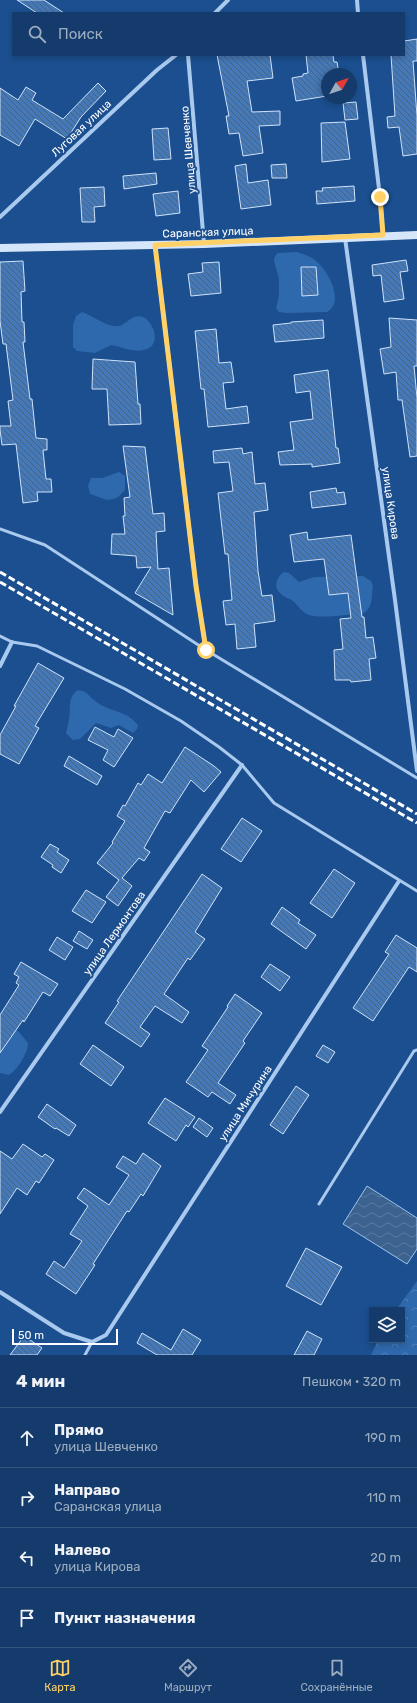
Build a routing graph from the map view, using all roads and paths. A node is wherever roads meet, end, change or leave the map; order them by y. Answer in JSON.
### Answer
{"nodes":[{"id":1,"x":228,"y":0,"type":"edge"},
{"id":2,"x":357,"y":0,"type":"edge"},
{"id":3,"x":216,"y":12,"type":"edge"},
{"id":4,"x":358,"y":12,"type":"edge"},
{"id":5,"x":175,"y":56,"type":"edge"},
{"id":6,"x":188,"y":56,"type":"edge"},
{"id":7,"x":363,"y":56,"type":"edge"},
{"id":8,"x":0,"y":217,"type":"edge"},
{"id":9,"x":383,"y":235,"type":"junction"},
{"id":10,"x":417,"y":235,"type":"edge"},
{"id":11,"x":345,"y":237,"type":"junction"},
{"id":12,"x":204,"y":244,"type":"junction"},
{"id":13,"x":155,"y":245,"type":"junction"},
{"id":14,"x":0,"y":248,"type":"edge"},
{"id":15,"x":0,"y":529,"type":"edge"},
{"id":16,"x":0,"y":636,"type":"edge"},
{"id":17,"x":12,"y":642,"type":"junction"},
{"id":18,"x":206,"y":650,"type":"junction"},
{"id":19,"x":0,"y":666,"type":"edge"},
{"id":20,"x":242,"y":765,"type":"junction"},
{"id":21,"x":417,"y":771,"type":"edge"},
{"id":22,"x":417,"y":778,"type":"edge"},
{"id":23,"x":399,"y":881,"type":"junction"},
{"id":24,"x":417,"y":892,"type":"edge"},
{"id":25,"x":417,"y":1050,"type":"edge"},
{"id":26,"x":0,"y":1112,"type":"edge"},
{"id":27,"x":318,"y":1204,"type":"dead end"},
{"id":28,"x":0,"y":1292,"type":"edge"},
{"id":29,"x":92,"y":1342,"type":"junction"},
{"id":30,"x":85,"y":1355,"type":"edge"}],
"edges":[{"from":1,"to":3,"type":"street"},
{"from":2,"to":4,"type":"street"},
{"from":5,"to":8,"type":"street","name":"Луговая улица"},
{"from":6,"to":12,"type":"street","name":"улица Шевченко"},
{"from":7,"to":9,"type":"street"},
{"from":9,"to":10,"type":"street","name":"Саранская улица"},
{"from":9,"to":11,"type":"street","name":"Саранская улица"},
{"from":11,"to":12,"type":"street","name":"Саранская улица"},
{"from":11,"to":21,"type":"street","name":"улица Кирова"},
{"from":12,"to":13,"type":"street","name":"Саранская улица"},
{"from":13,"to":14,"type":"street","name":"Саранская улица"},
{"from":13,"to":18,"type":"street"},
{"from":15,"to":18,"type":"lane"},
{"from":16,"to":17,"type":"lane"},
{"from":17,"to":19,"type":"street"},
{"from":17,"to":20,"type":"lane"},
{"from":18,"to":22,"type":"lane"},
{"from":20,"to":23,"type":"lane"},
{"from":20,"to":26,"type":"street","name":"улица Лермонтова"},
{"from":23,"to":24,"type":"lane"},
{"from":23,"to":29,"type":"street","name":"улица Мичурина"},
{"from":25,"to":27,"type":"lane"},
{"from":28,"to":29,"type":"street"},
{"from":29,"to":30,"type":"lane"}]}
